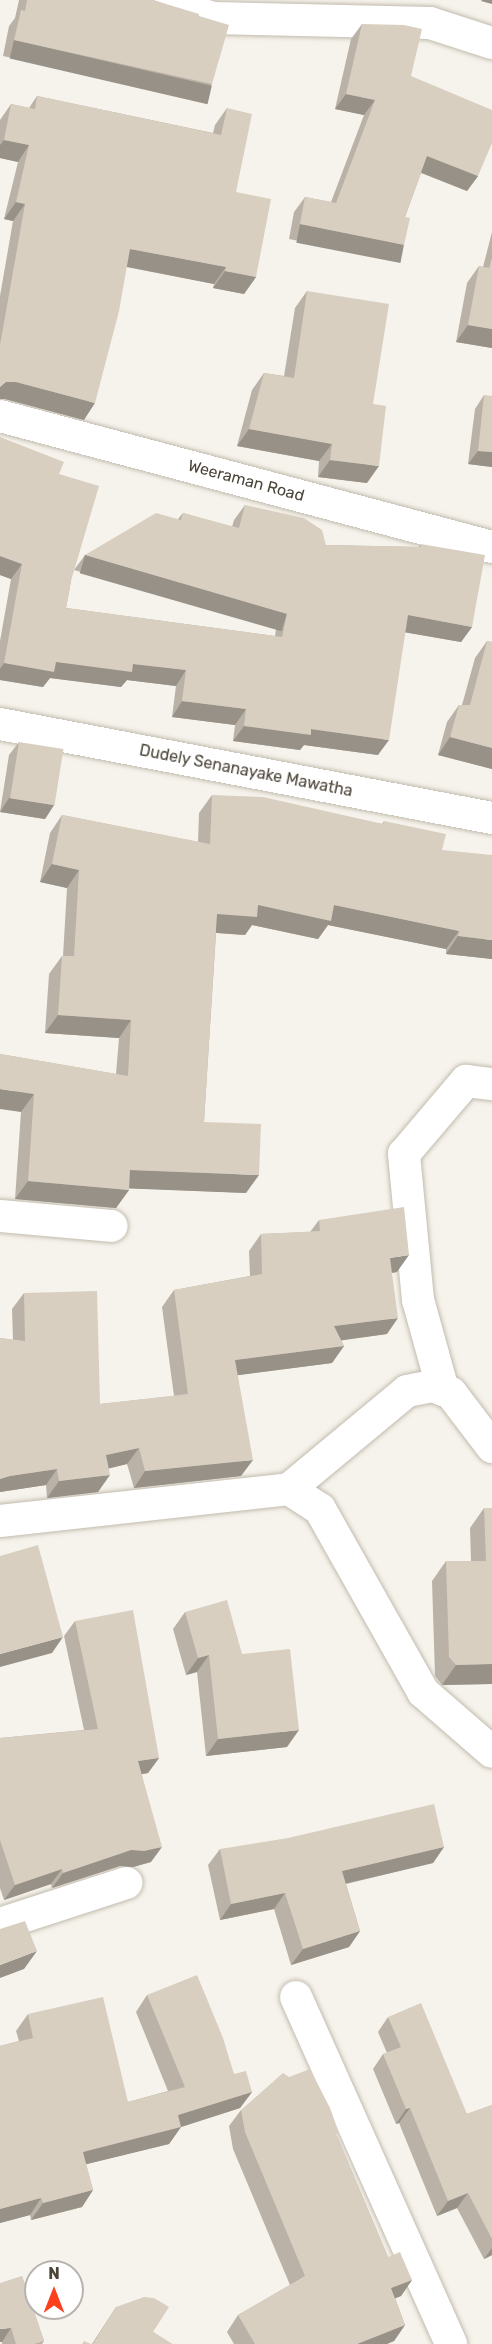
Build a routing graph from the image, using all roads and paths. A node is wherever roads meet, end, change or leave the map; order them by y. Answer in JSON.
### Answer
{"nodes":[{"id":1,"x":157,"y":0,"type":"edge"},
{"id":2,"x":492,"y":43,"type":"edge"},
{"id":3,"x":0,"y":416,"type":"edge"},
{"id":4,"x":492,"y":546,"type":"edge"},
{"id":5,"x":0,"y":724,"type":"edge"},
{"id":6,"x":492,"y":818,"type":"edge"},
{"id":7,"x":492,"y":1084,"type":"edge"},
{"id":8,"x":0,"y":1216,"type":"edge"},
{"id":9,"x":112,"y":1226,"type":"dead end"},
{"id":10,"x":443,"y":1390,"type":"junction"},
{"id":11,"x":492,"y":1447,"type":"edge"},
{"id":12,"x":289,"y":1489,"type":"junction"},
{"id":13,"x":0,"y":1521,"type":"edge"},
{"id":14,"x":492,"y":1752,"type":"edge"},
{"id":15,"x":126,"y":1883,"type":"dead end"},
{"id":16,"x":0,"y":1924,"type":"edge"},
{"id":17,"x":296,"y":1997,"type":"dead end"},
{"id":18,"x":451,"y":2344,"type":"edge"}],
"edges":[{"from":1,"to":2,"type":"street"},
{"from":3,"to":4,"type":"street","name":"Weeraman Road"},
{"from":5,"to":6,"type":"street","name":"Dudely Senanayake Mawatha"},
{"from":7,"to":10,"type":"street"},
{"from":8,"to":9,"type":"street"},
{"from":10,"to":11,"type":"street"},
{"from":10,"to":12,"type":"street"},
{"from":12,"to":13,"type":"street"},
{"from":12,"to":14,"type":"street"},
{"from":15,"to":16,"type":"street"},
{"from":17,"to":18,"type":"street"}]}
